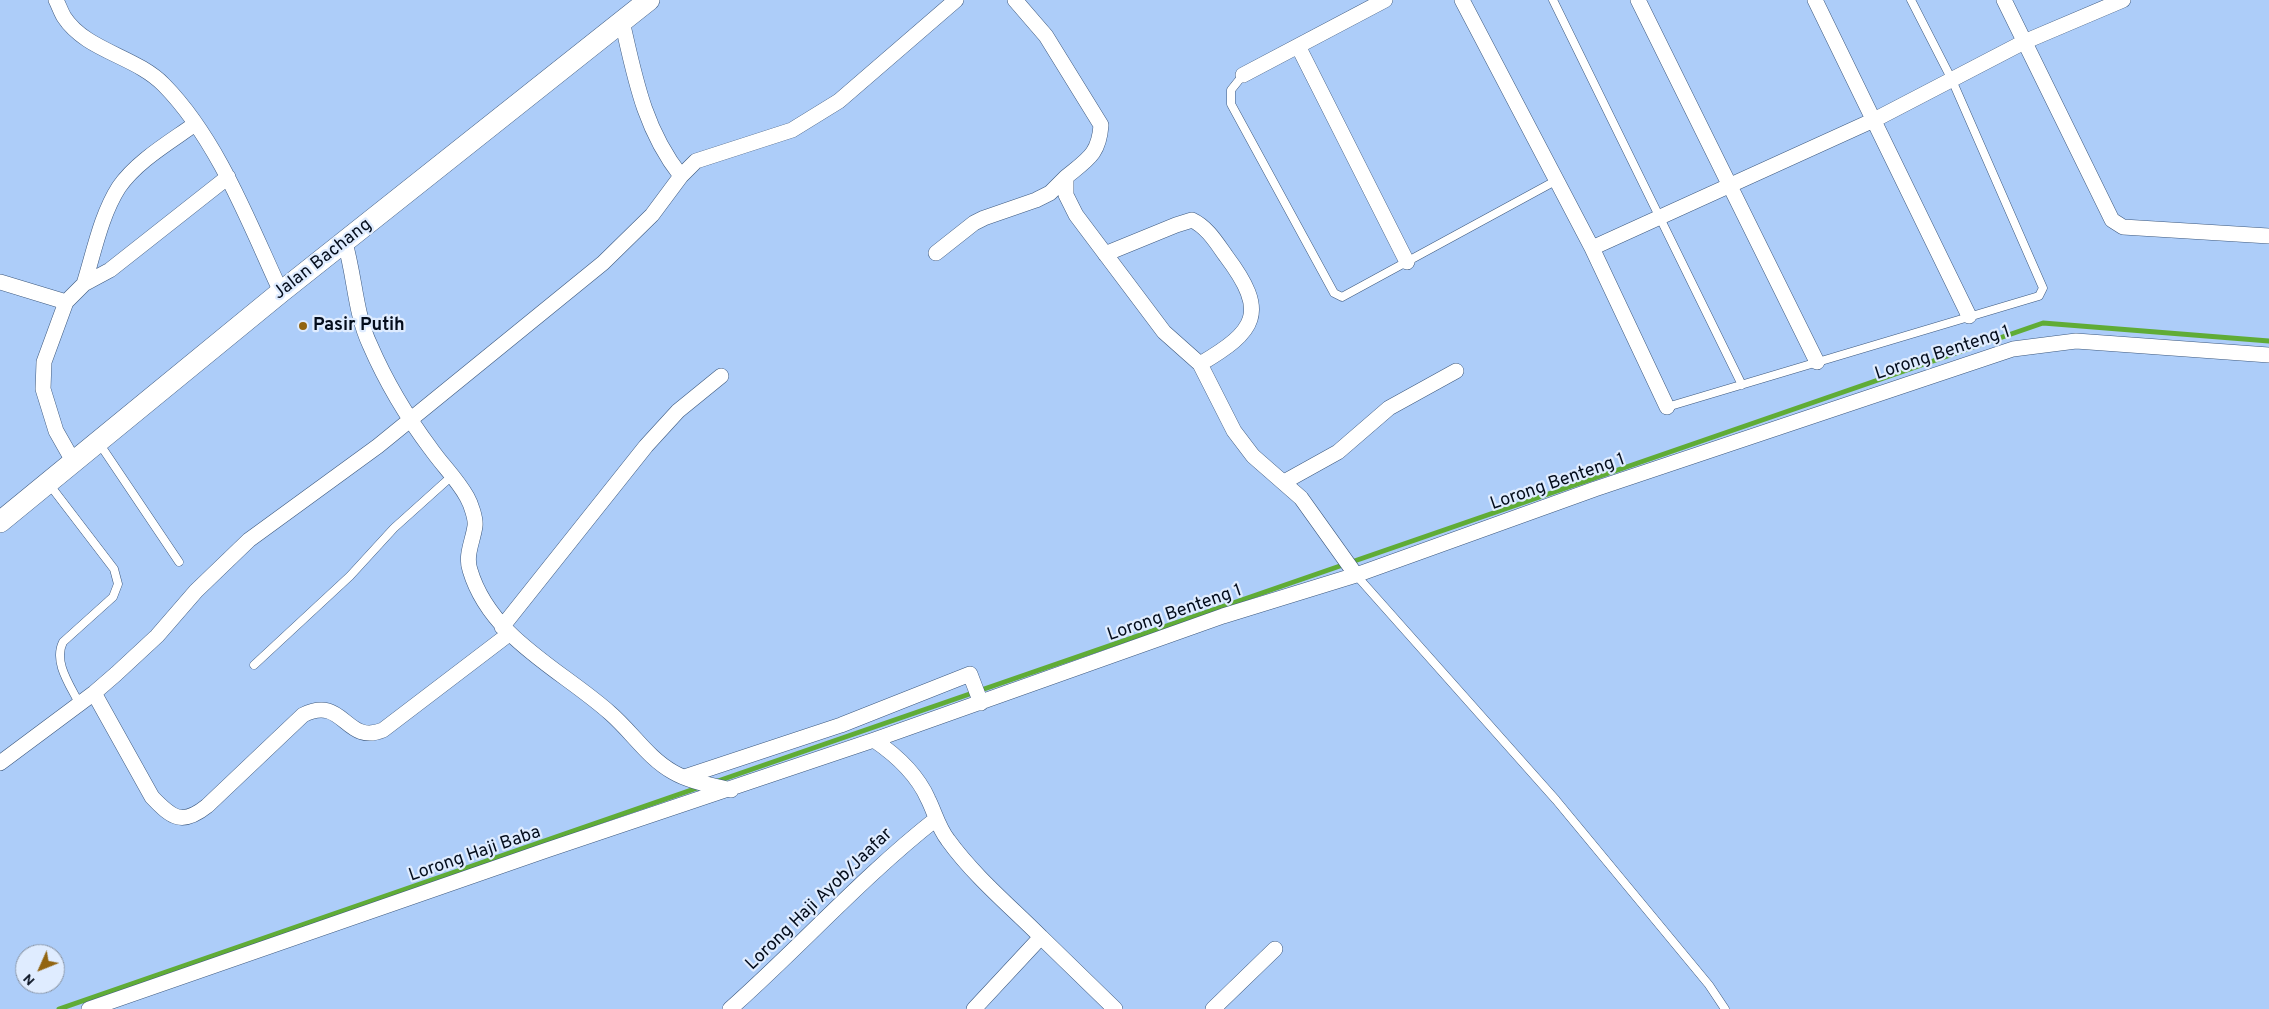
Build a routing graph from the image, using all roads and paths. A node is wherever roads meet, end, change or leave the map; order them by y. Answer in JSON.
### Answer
{"nodes":[{"id":1,"x":56,"y":0,"type":"edge"},
{"id":2,"x":649,"y":0,"type":"edge"},
{"id":3,"x":956,"y":0,"type":"edge"},
{"id":4,"x":1015,"y":0,"type":"edge"},
{"id":5,"x":1385,"y":0,"type":"edge"},
{"id":6,"x":1462,"y":0,"type":"edge"},
{"id":7,"x":1553,"y":0,"type":"edge"},
{"id":8,"x":1638,"y":0,"type":"edge"},
{"id":9,"x":1816,"y":0,"type":"edge"},
{"id":10,"x":1911,"y":0,"type":"edge"},
{"id":11,"x":2004,"y":0,"type":"edge"},
{"id":12,"x":2123,"y":0,"type":"edge"},
{"id":13,"x":622,"y":21,"type":"junction"},
{"id":14,"x":2024,"y":42,"type":"junction"},
{"id":15,"x":1298,"y":46,"type":"junction"},
{"id":16,"x":1243,"y":75,"type":"joint"},
{"id":17,"x":1952,"y":80,"type":"junction"},
{"id":18,"x":1873,"y":120,"type":"junction"},
{"id":19,"x":195,"y":124,"type":"junction"},
{"id":20,"x":681,"y":176,"type":"junction"},
{"id":21,"x":228,"y":177,"type":"junction"},
{"id":22,"x":1066,"y":177,"type":"junction"},
{"id":23,"x":1556,"y":180,"type":"junction"},
{"id":24,"x":1730,"y":186,"type":"junction"},
{"id":25,"x":1660,"y":217,"type":"junction"},
{"id":26,"x":2269,"y":236,"type":"edge"},
{"id":27,"x":345,"y":243,"type":"junction"},
{"id":28,"x":1592,"y":248,"type":"junction"},
{"id":29,"x":936,"y":253,"type":"dead end"},
{"id":30,"x":1105,"y":254,"type":"junction"},
{"id":31,"x":1408,"y":262,"type":"junction"},
{"id":32,"x":0,"y":282,"type":"edge"},
{"id":33,"x":84,"y":284,"type":"junction"},
{"id":34,"x":281,"y":292,"type":"junction"},
{"id":35,"x":66,"y":302,"type":"junction"},
{"id":36,"x":1969,"y":316,"type":"junction"},
{"id":37,"x":2269,"y":355,"type":"edge"},
{"id":38,"x":1817,"y":362,"type":"junction"},
{"id":39,"x":1200,"y":364,"type":"junction"},
{"id":40,"x":1456,"y":371,"type":"dead end"},
{"id":41,"x":721,"y":376,"type":"dead end"},
{"id":42,"x":1742,"y":385,"type":"junction"},
{"id":43,"x":1667,"y":407,"type":"joint"},
{"id":44,"x":410,"y":420,"type":"junction"},
{"id":45,"x":98,"y":441,"type":"junction"},
{"id":46,"x":73,"y":461,"type":"junction"},
{"id":47,"x":454,"y":475,"type":"junction"},
{"id":48,"x":48,"y":482,"type":"junction"},
{"id":49,"x":1284,"y":482,"type":"junction"},
{"id":50,"x":0,"y":522,"type":"edge"},
{"id":51,"x":180,"y":562,"type":"dead end"},
{"id":52,"x":1354,"y":572,"type":"junction"},
{"id":53,"x":506,"y":630,"type":"junction"},
{"id":54,"x":254,"y":665,"type":"dead end"},
{"id":55,"x":94,"y":693,"type":"junction"},
{"id":56,"x":980,"y":701,"type":"junction"},
{"id":57,"x":79,"y":703,"type":"junction"},
{"id":58,"x":874,"y":740,"type":"junction"},
{"id":59,"x":0,"y":763,"type":"edge"},
{"id":60,"x":687,"y":778,"type":"junction"},
{"id":61,"x":724,"y":788,"type":"junction"},
{"id":62,"x":936,"y":819,"type":"junction"},
{"id":63,"x":1041,"y":937,"type":"junction"},
{"id":64,"x":1275,"y":949,"type":"dead end"},
{"id":65,"x":89,"y":1009,"type":"edge"},
{"id":66,"x":730,"y":1009,"type":"edge"},
{"id":67,"x":974,"y":1009,"type":"edge"},
{"id":68,"x":1115,"y":1009,"type":"edge"},
{"id":69,"x":1213,"y":1009,"type":"edge"},
{"id":70,"x":1724,"y":1009,"type":"edge"}],
"edges":[{"from":1,"to":19,"type":"street"},
{"from":2,"to":13,"type":"street","name":"Jalan Bachang"},
{"from":3,"to":20,"type":"street"},
{"from":4,"to":22,"type":"street"},
{"from":5,"to":15,"type":"street"},
{"from":6,"to":23,"type":"street"},
{"from":7,"to":25,"type":"lane"},
{"from":8,"to":24,"type":"street"},
{"from":9,"to":18,"type":"street"},
{"from":10,"to":17,"type":"lane"},
{"from":11,"to":14,"type":"street"},
{"from":12,"to":14,"type":"street"},
{"from":13,"to":20,"type":"street"},
{"from":13,"to":27,"type":"street","name":"Jalan Bachang"},
{"from":14,"to":17,"type":"street"},
{"from":14,"to":26,"type":"street"},
{"from":15,"to":16,"type":"street"},
{"from":15,"to":31,"type":"street"},
{"from":16,"to":31,"type":"lane"},
{"from":17,"to":18,"type":"street"},
{"from":17,"to":36,"type":"lane"},
{"from":18,"to":24,"type":"street"},
{"from":18,"to":36,"type":"street"},
{"from":19,"to":21,"type":"street"},
{"from":19,"to":33,"type":"street"},
{"from":20,"to":44,"type":"street"},
{"from":21,"to":33,"type":"street"},
{"from":21,"to":34,"type":"street"},
{"from":22,"to":29,"type":"street"},
{"from":22,"to":30,"type":"street"},
{"from":23,"to":28,"type":"street"},
{"from":23,"to":31,"type":"lane"},
{"from":24,"to":25,"type":"street"},
{"from":24,"to":38,"type":"street"},
{"from":25,"to":28,"type":"street"},
{"from":25,"to":42,"type":"lane"},
{"from":27,"to":34,"type":"street","name":"Jalan Bachang"},
{"from":27,"to":44,"type":"street"},
{"from":28,"to":43,"type":"street"},
{"from":30,"to":39,"type":"street"},
{"from":30,"to":39,"type":"street"},
{"from":32,"to":35,"type":"street"},
{"from":33,"to":35,"type":"street"},
{"from":34,"to":45,"type":"street","name":"Jalan Bachang"},
{"from":35,"to":46,"type":"street"},
{"from":36,"to":38,"type":"lane"},
{"from":37,"to":52,"type":"street","name":"Lorong Benteng 1"},
{"from":38,"to":42,"type":"lane"},
{"from":39,"to":49,"type":"street"},
{"from":40,"to":49,"type":"street"},
{"from":41,"to":53,"type":"street"},
{"from":42,"to":43,"type":"lane"},
{"from":44,"to":47,"type":"street"},
{"from":44,"to":55,"type":"street"},
{"from":45,"to":46,"type":"street","name":"Jalan Bachang"},
{"from":45,"to":51,"type":"lane"},
{"from":46,"to":48,"type":"street","name":"Jalan Bachang"},
{"from":47,"to":53,"type":"street"},
{"from":47,"to":54,"type":"lane"},
{"from":48,"to":50,"type":"street","name":"Jalan Bachang"},
{"from":48,"to":57,"type":"lane"},
{"from":49,"to":52,"type":"street"},
{"from":52,"to":56,"type":"street","name":"Lorong Benteng 1"},
{"from":52,"to":70,"type":"lane"},
{"from":53,"to":55,"type":"street"},
{"from":53,"to":60,"type":"street"},
{"from":55,"to":57,"type":"street"},
{"from":56,"to":58,"type":"street","name":"Lorong Benteng 1"},
{"from":56,"to":60,"type":"street"},
{"from":57,"to":59,"type":"street"},
{"from":58,"to":61,"type":"street","name":"Lorong Haji Baba"},
{"from":58,"to":62,"type":"street"},
{"from":60,"to":61,"type":"street"},
{"from":61,"to":65,"type":"street","name":"Lorong Haji Baba"},
{"from":62,"to":63,"type":"street"},
{"from":62,"to":66,"type":"street","name":"Lorong Haji Ayob/Jaafar"},
{"from":63,"to":67,"type":"street"},
{"from":63,"to":68,"type":"street"},
{"from":64,"to":69,"type":"street"}]}
